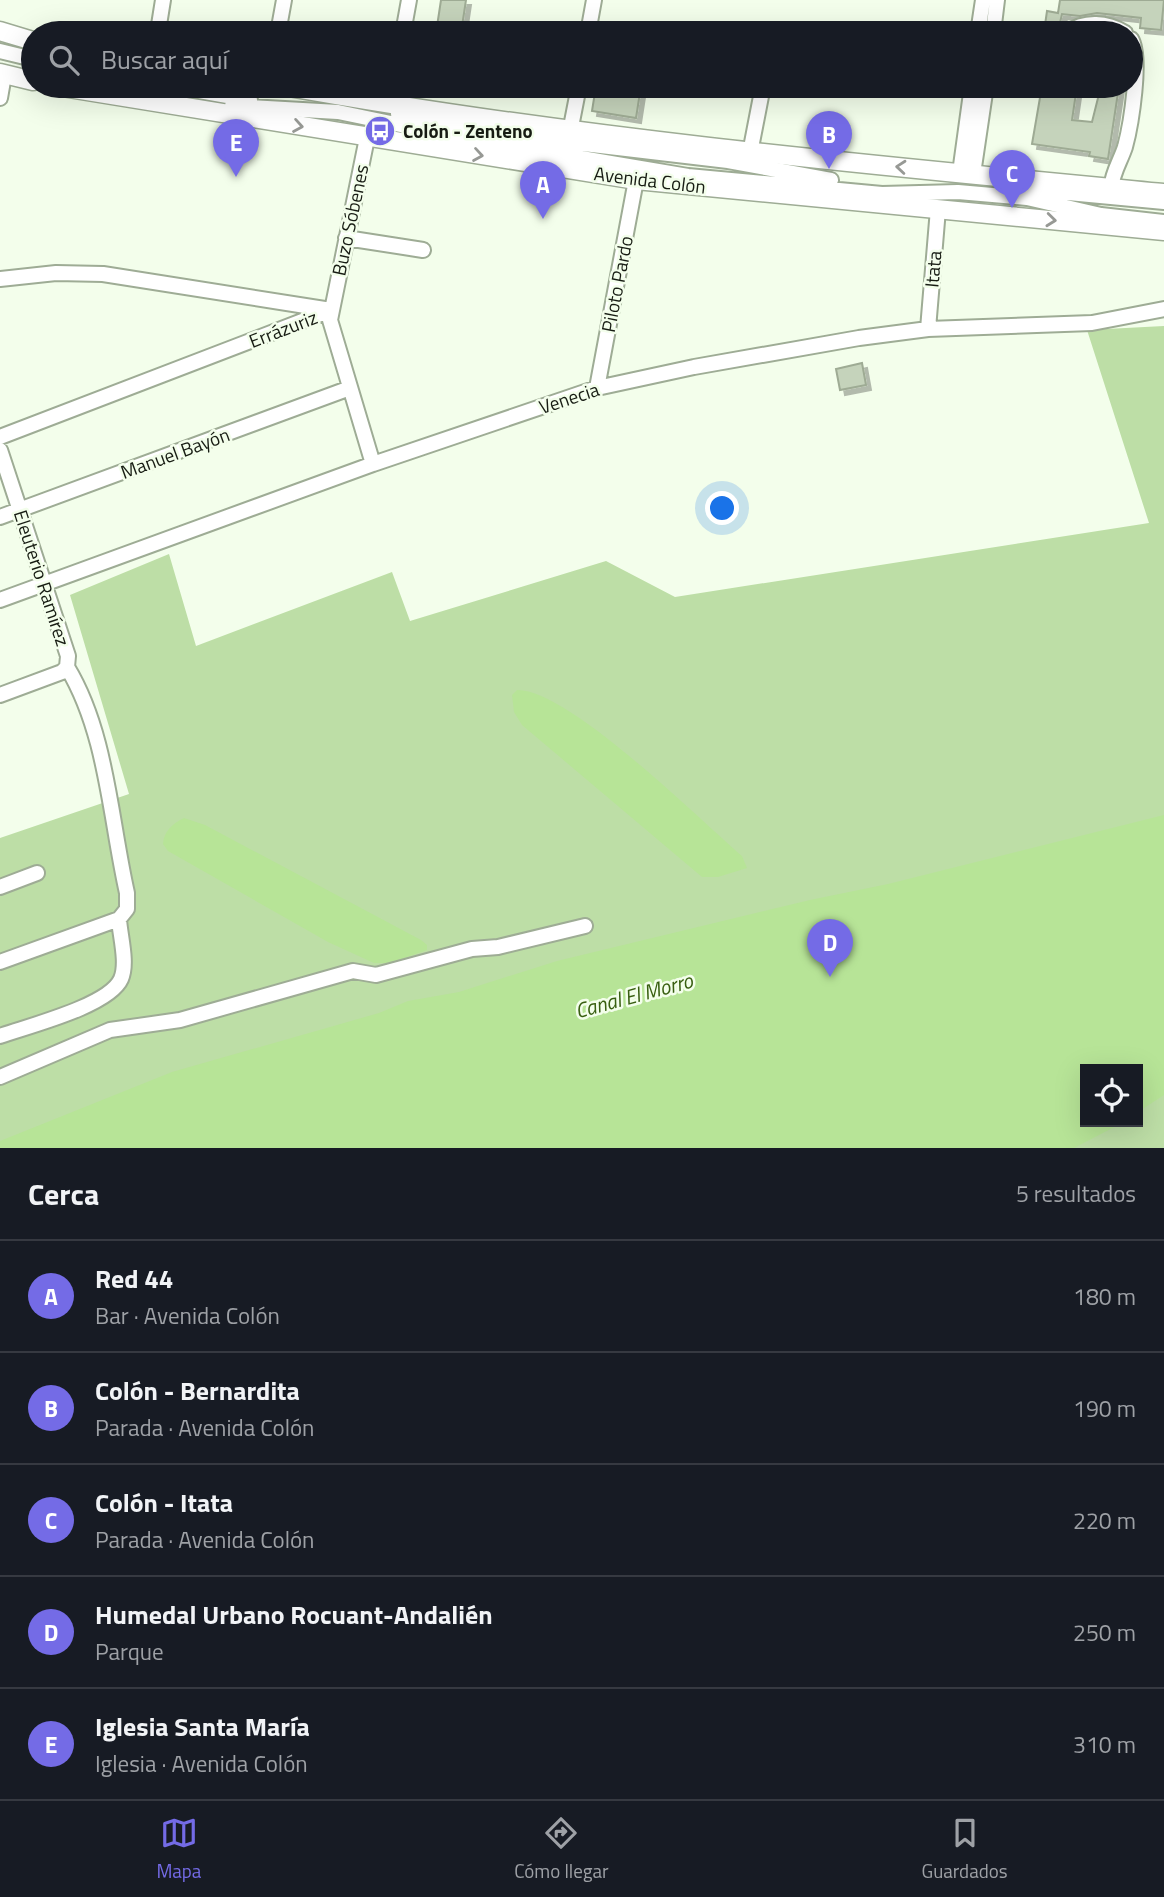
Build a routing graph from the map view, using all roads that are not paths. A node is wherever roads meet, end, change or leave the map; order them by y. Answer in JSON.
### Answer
{"nodes":[{"id":1,"x":163,"y":0,"type":"edge"},
{"id":2,"x":284,"y":0,"type":"edge"},
{"id":3,"x":408,"y":0,"type":"edge"},
{"id":4,"x":594,"y":0,"type":"edge"},
{"id":5,"x":983,"y":0,"type":"edge"},
{"id":6,"x":998,"y":0,"type":"edge"},
{"id":7,"x":160,"y":21,"type":"edge"},
{"id":8,"x":280,"y":21,"type":"edge"},
{"id":9,"x":405,"y":21,"type":"edge"},
{"id":10,"x":590,"y":21,"type":"edge"},
{"id":11,"x":980,"y":21,"type":"edge"},
{"id":12,"x":995,"y":21,"type":"edge"},
{"id":13,"x":0,"y":51,"type":"edge"},
{"id":14,"x":21,"y":56,"type":"edge"},
{"id":15,"x":1,"y":73,"type":"edge"},
{"id":16,"x":21,"y":78,"type":"edge"},
{"id":17,"x":0,"y":98,"type":"edge"},
{"id":18,"x":128,"y":98,"type":"edge"},
{"id":19,"x":242,"y":98,"type":"edge"},
{"id":20,"x":355,"y":98,"type":"edge"},
{"id":21,"x":392,"y":98,"type":"edge"},
{"id":22,"x":576,"y":98,"type":"edge"},
{"id":23,"x":761,"y":98,"type":"edge"},
{"id":24,"x":970,"y":98,"type":"edge"},
{"id":25,"x":983,"y":98,"type":"edge"},
{"id":26,"x":1132,"y":98,"type":"edge"},
{"id":27,"x":158,"y":103,"type":"junction"},
{"id":28,"x":391,"y":104,"type":"junction"},
{"id":29,"x":367,"y":138,"type":"junction"},
{"id":30,"x":566,"y":142,"type":"junction"},
{"id":31,"x":750,"y":153,"type":"junction"},
{"id":32,"x":544,"y":166,"type":"junction"},
{"id":33,"x":967,"y":174,"type":"junction"},
{"id":34,"x":636,"y":180,"type":"junction"},
{"id":35,"x":1111,"y":188,"type":"junction"},
{"id":36,"x":1164,"y":193,"type":"edge"},
{"id":37,"x":1164,"y":202,"type":"edge"},
{"id":38,"x":938,"y":209,"type":"junction"},
{"id":39,"x":1164,"y":222,"type":"edge"},
{"id":40,"x":1164,"y":231,"type":"edge"},
{"id":41,"x":346,"y":238,"type":"junction"},
{"id":42,"x":423,"y":250,"type":"dead end"},
{"id":43,"x":0,"y":279,"type":"edge"},
{"id":44,"x":1164,"y":309,"type":"edge"},
{"id":45,"x":331,"y":310,"type":"junction"},
{"id":46,"x":928,"y":329,"type":"junction"},
{"id":47,"x":350,"y":388,"type":"junction"},
{"id":48,"x":597,"y":388,"type":"junction"},
{"id":49,"x":0,"y":437,"type":"edge"},
{"id":50,"x":0,"y":450,"type":"edge"},
{"id":51,"x":373,"y":464,"type":"junction"},
{"id":52,"x":19,"y":510,"type":"junction"},
{"id":53,"x":0,"y":517,"type":"edge"},
{"id":54,"x":43,"y":584,"type":"junction"},
{"id":55,"x":0,"y":600,"type":"edge"},
{"id":56,"x":67,"y":667,"type":"junction"},
{"id":57,"x":0,"y":695,"type":"edge"},
{"id":58,"x":37,"y":873,"type":"dead end"},
{"id":59,"x":0,"y":887,"type":"edge"},
{"id":60,"x":119,"y":919,"type":"junction"},
{"id":61,"x":585,"y":926,"type":"dead end"},
{"id":62,"x":0,"y":962,"type":"edge"},
{"id":63,"x":0,"y":1036,"type":"edge"},
{"id":64,"x":0,"y":1077,"type":"edge"}],
"edges":[{"from":1,"to":7,"type":"street"},
{"from":2,"to":8,"type":"street"},
{"from":3,"to":9,"type":"street"},
{"from":4,"to":10,"type":"street"},
{"from":5,"to":11,"type":"street"},
{"from":6,"to":12,"type":"street"},
{"from":13,"to":14,"type":"street"},
{"from":15,"to":16,"type":"main road"},
{"from":15,"to":17,"type":"street"},
{"from":18,"to":27,"type":"main road","name":"Avenida Colón"},
{"from":19,"to":30,"type":"street"},
{"from":20,"to":28,"type":"main road","name":"Avenida Colón"},
{"from":21,"to":28,"type":"street"},
{"from":22,"to":30,"type":"street"},
{"from":23,"to":31,"type":"street"},
{"from":24,"to":33,"type":"street"},
{"from":25,"to":33,"type":"street"},
{"from":26,"to":35,"type":"street"},
{"from":27,"to":29,"type":"main road","name":"Avenida Colón","one_way":true},
{"from":27,"to":30,"type":"street"},
{"from":28,"to":30,"type":"main road","name":"Avenida Colón"},
{"from":29,"to":32,"type":"main road","name":"Avenida Colón","one_way":true},
{"from":29,"to":41,"type":"street","name":"Buzo Sóbenes"},
{"from":30,"to":31,"type":"main road","name":"Avenida Colón"},
{"from":30,"to":32,"type":"main road"},
{"from":30,"to":37,"type":"street"},
{"from":30,"to":39,"type":"street"},
{"from":33,"to":31,"type":"main road","name":"Avenida Colón","one_way":true},
{"from":32,"to":34,"type":"main road","name":"Avenida Colón"},
{"from":33,"to":35,"type":"main road","name":"Avenida Colón"},
{"from":34,"to":38,"type":"main road","name":"Avenida Colón"},
{"from":34,"to":48,"type":"street","name":"Piloto Pardo"},
{"from":35,"to":36,"type":"main road","name":"Avenida Colón"},
{"from":38,"to":40,"type":"main road","name":"Avenida Colón","one_way":true},
{"from":38,"to":46,"type":"street","name":"Itata"},
{"from":41,"to":42,"type":"street"},
{"from":41,"to":45,"type":"street","name":"Buzo Sóbenes"},
{"from":43,"to":45,"type":"street","name":"Errázuriz"},
{"from":44,"to":46,"type":"street","name":"Venecia"},
{"from":45,"to":47,"type":"street","name":"Buzo Sóbenes"},
{"from":45,"to":49,"type":"street","name":"Errázuriz"},
{"from":46,"to":48,"type":"street","name":"Venecia"},
{"from":47,"to":51,"type":"street","name":"Buzo Sóbenes"},
{"from":47,"to":52,"type":"street","name":"Manuel Bayón"},
{"from":48,"to":51,"type":"street","name":"Venecia"},
{"from":50,"to":52,"type":"street","name":"Eleuterio Ramírez"},
{"from":51,"to":54,"type":"street","name":"Venecia"},
{"from":52,"to":53,"type":"street","name":"Manuel Bayón"},
{"from":52,"to":54,"type":"street","name":"Eleuterio Ramírez"},
{"from":54,"to":55,"type":"street","name":"Venecia"},
{"from":54,"to":56,"type":"street","name":"Eleuterio Ramírez"},
{"from":56,"to":57,"type":"street"},
{"from":56,"to":60,"type":"street","name":"Eleuterio Ramírez"},
{"from":58,"to":59,"type":"street"},
{"from":60,"to":62,"type":"street"},
{"from":60,"to":63,"type":"street","name":"Eleuterio Ramírez"},
{"from":61,"to":64,"type":"street"}]}
